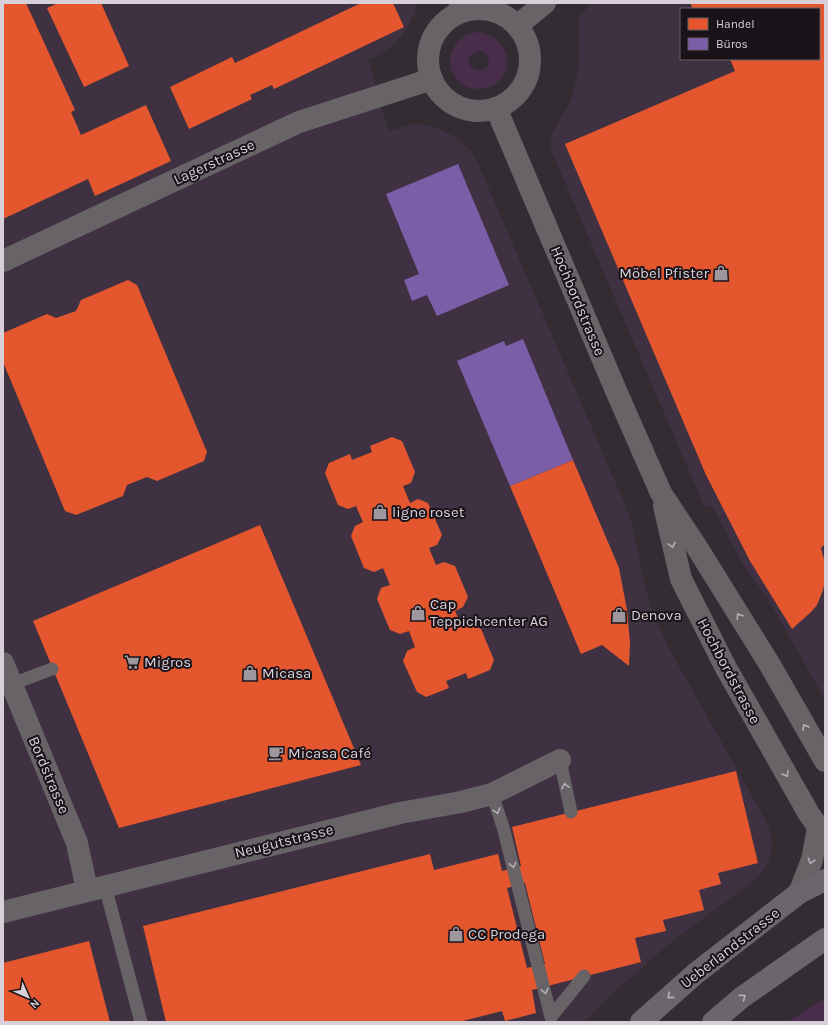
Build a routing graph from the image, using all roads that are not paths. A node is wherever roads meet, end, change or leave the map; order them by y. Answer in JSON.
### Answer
{"nodes":[{"id":1,"x":545,"y":3,"type":"edge"},
{"id":2,"x":457,"y":8,"type":"edge"},
{"id":3,"x":518,"y":25,"type":"junction"},
{"id":4,"x":432,"y":79,"type":"junction"},
{"id":5,"x":496,"y":108,"type":"junction"},
{"id":6,"x":3,"y":261,"type":"edge"},
{"id":7,"x":661,"y":493,"type":"junction"},
{"id":8,"x":3,"y":663,"type":"edge"},
{"id":9,"x":52,"y":669,"type":"dead end"},
{"id":10,"x":12,"y":684,"type":"junction"},
{"id":11,"x":560,"y":760,"type":"joint"},
{"id":12,"x":825,"y":761,"type":"edge"},
{"id":13,"x":492,"y":794,"type":"junction"},
{"id":14,"x":571,"y":812,"type":"dead end"},
{"id":15,"x":821,"y":833,"type":"edge"},
{"id":16,"x":825,"y":880,"type":"edge"},
{"id":17,"x":96,"y":888,"type":"junction"},
{"id":18,"x":799,"y":893,"type":"junction"},
{"id":19,"x":3,"y":912,"type":"edge"},
{"id":20,"x":825,"y":939,"type":"edge"},
{"id":21,"x":584,"y":976,"type":"dead end"},
{"id":22,"x":548,"y":1020,"type":"edge"},
{"id":23,"x":141,"y":1022,"type":"edge"},
{"id":24,"x":641,"y":1022,"type":"edge"},
{"id":25,"x":713,"y":1022,"type":"edge"}],
"edges":[{"from":1,"to":3,"type":"street"},
{"from":2,"to":3,"type":"street"},
{"from":2,"to":4,"type":"street"},
{"from":3,"to":5,"type":"street"},
{"from":4,"to":5,"type":"street"},
{"from":4,"to":6,"type":"street","name":"Lagerstrasse"},
{"from":5,"to":7,"type":"street","name":"Hochbordstrasse"},
{"from":12,"to":7,"type":"street","name":"Hochbordstrasse","one_way":true},
{"from":7,"to":15,"type":"street","name":"Hochbordstrasse","one_way":true},
{"from":8,"to":10,"type":"street","name":"Bordstrasse"},
{"from":9,"to":10,"type":"lane"},
{"from":10,"to":17,"type":"street","name":"Bordstrasse"},
{"from":11,"to":13,"type":"street","name":"Neugutstrasse"},
{"from":14,"to":11,"type":"lane","one_way":true},
{"from":13,"to":17,"type":"street","name":"Neugutstrasse"},
{"from":13,"to":22,"type":"lane","one_way":true},
{"from":15,"to":18,"type":"street","one_way":true},
{"from":16,"to":18,"type":"main road","name":"Ueberlandstrasse"},
{"from":17,"to":19,"type":"street","name":"Neugutstrasse"},
{"from":17,"to":23,"type":"lane"},
{"from":18,"to":24,"type":"main road","name":"Ueberlandstrasse","one_way":true},
{"from":25,"to":20,"type":"main road","one_way":true},
{"from":21,"to":22,"type":"lane"}]}
